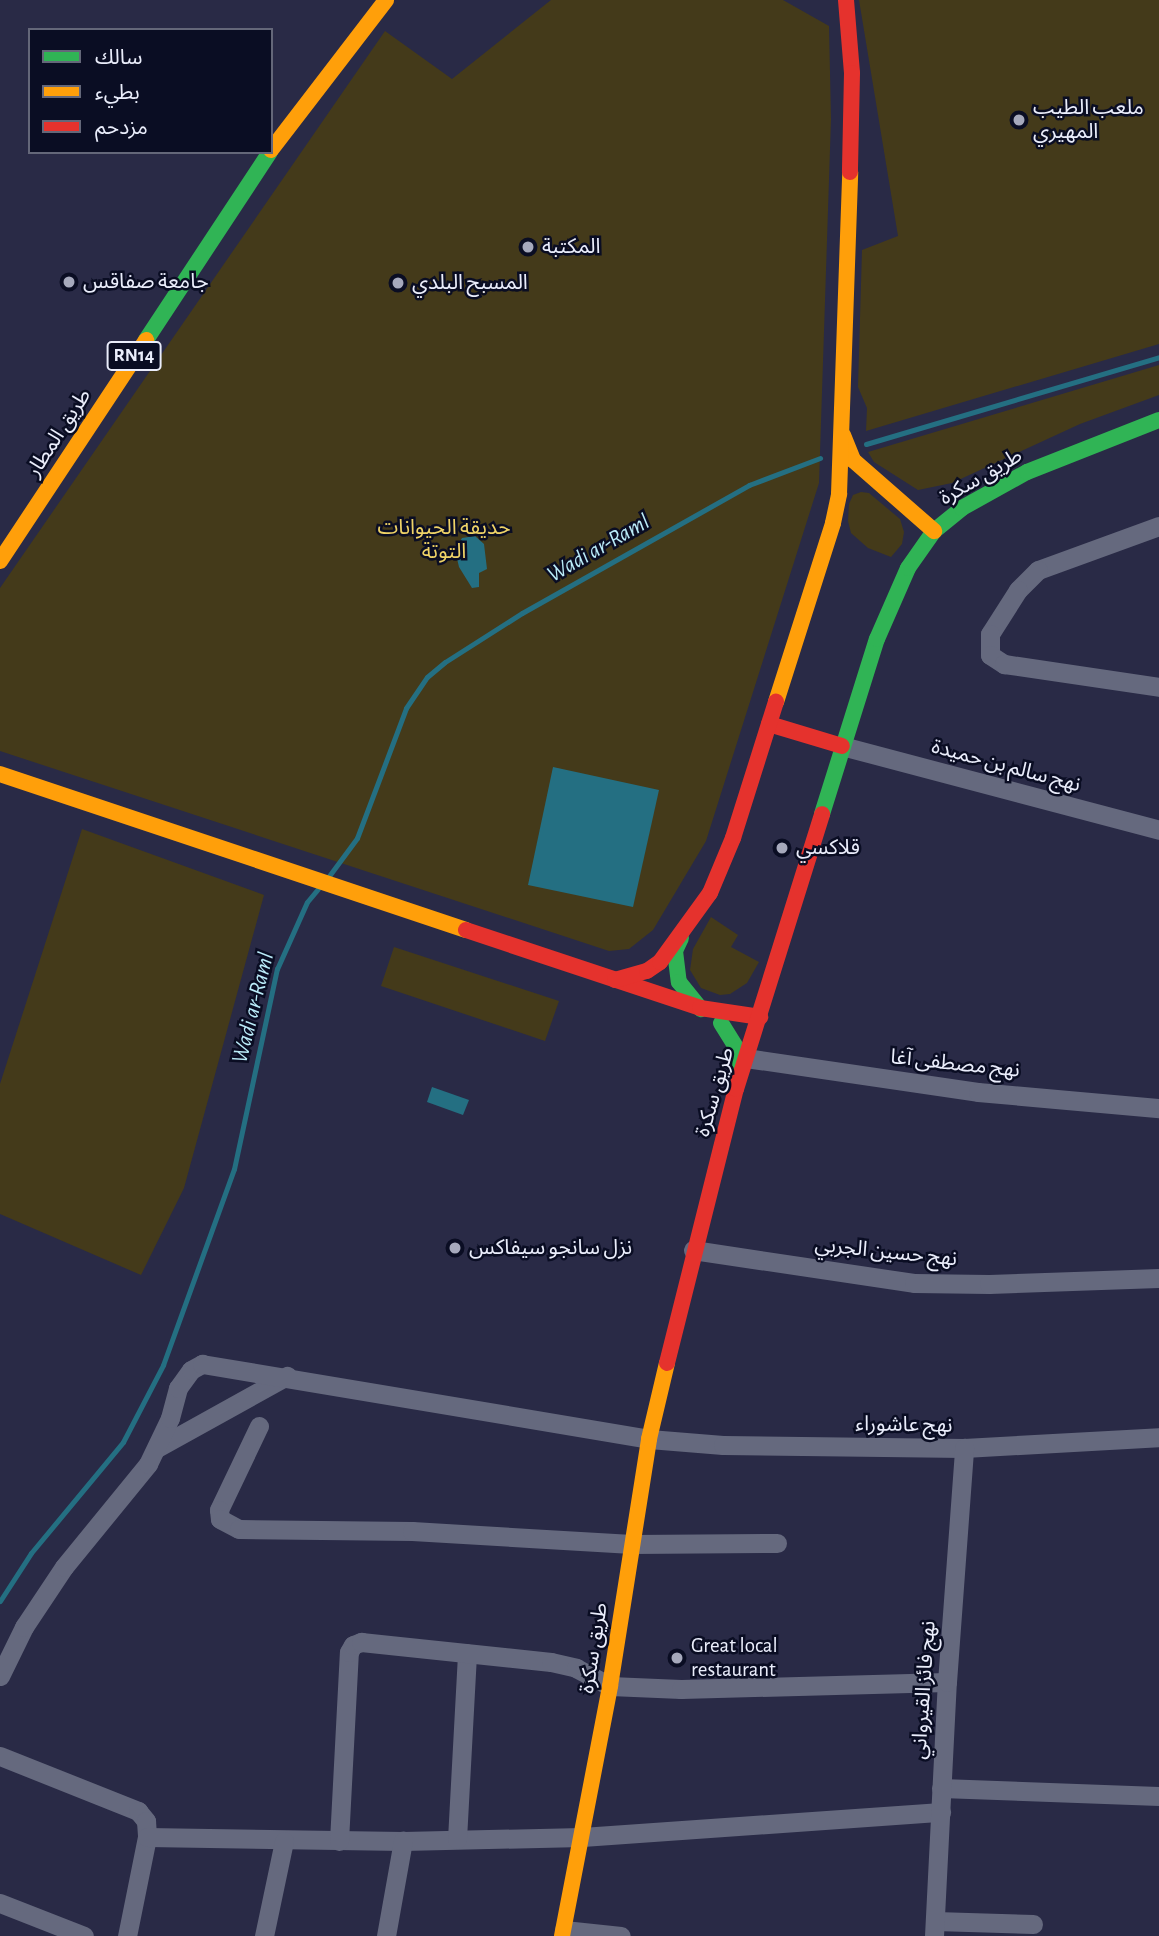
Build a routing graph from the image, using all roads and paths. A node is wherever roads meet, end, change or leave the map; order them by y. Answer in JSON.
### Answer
{"nodes":[{"id":1,"x":366,"y":0,"type":"edge"},
{"id":2,"x":386,"y":0,"type":"edge"},
{"id":3,"x":839,"y":0,"type":"edge"},
{"id":4,"x":846,"y":0,"type":"edge"},
{"id":5,"x":848,"y":22,"type":"junction"},
{"id":6,"x":324,"y":53,"type":"dead end"},
{"id":7,"x":273,"y":148,"type":"edge"},
{"id":8,"x":269,"y":154,"type":"edge"},
{"id":9,"x":1159,"y":420,"type":"edge"},
{"id":10,"x":843,"y":434,"type":"junction"},
{"id":11,"x":875,"y":479,"type":"junction"},
{"id":12,"x":30,"y":485,"type":"dead end"},
{"id":13,"x":839,"y":494,"type":"junction"},
{"id":14,"x":1159,"y":526,"type":"edge"},
{"id":15,"x":934,"y":531,"type":"junction"},
{"id":16,"x":0,"y":532,"type":"edge"},
{"id":17,"x":0,"y":560,"type":"edge"},
{"id":18,"x":1159,"y":687,"type":"edge"},
{"id":19,"x":769,"y":723,"type":"junction"},
{"id":20,"x":842,"y":746,"type":"junction"},
{"id":21,"x":0,"y":774,"type":"edge"},
{"id":22,"x":1159,"y":831,"type":"edge"},
{"id":23,"x":681,"y":936,"type":"junction"},
{"id":24,"x":776,"y":966,"type":"junction"},
{"id":25,"x":615,"y":980,"type":"junction"},
{"id":26,"x":700,"y":1008,"type":"junction"},
{"id":27,"x":724,"y":1016,"type":"junction"},
{"id":28,"x":760,"y":1017,"type":"junction"},
{"id":29,"x":754,"y":1035,"type":"junction"},
{"id":30,"x":746,"y":1058,"type":"junction"},
{"id":31,"x":736,"y":1090,"type":"junction"},
{"id":32,"x":1159,"y":1108,"type":"edge"},
{"id":33,"x":693,"y":1250,"type":"junction"},
{"id":34,"x":1159,"y":1278,"type":"edge"},
{"id":35,"x":287,"y":1376,"type":"junction"},
{"id":36,"x":259,"y":1426,"type":"dead end"},
{"id":37,"x":1159,"y":1437,"type":"edge"},
{"id":38,"x":649,"y":1440,"type":"junction"},
{"id":39,"x":157,"y":1448,"type":"junction"},
{"id":40,"x":964,"y":1448,"type":"junction"},
{"id":41,"x":777,"y":1543,"type":"dead end"},
{"id":42,"x":632,"y":1544,"type":"junction"},
{"id":43,"x":467,"y":1653,"type":"junction"},
{"id":44,"x":0,"y":1675,"type":"edge"},
{"id":45,"x":947,"y":1682,"type":"junction"},
{"id":46,"x":610,"y":1686,"type":"junction"},
{"id":47,"x":0,"y":1756,"type":"edge"},
{"id":48,"x":941,"y":1788,"type":"junction"},
{"id":49,"x":1159,"y":1796,"type":"edge"},
{"id":50,"x":941,"y":1812,"type":"junction"},
{"id":51,"x":147,"y":1837,"type":"junction"},
{"id":52,"x":582,"y":1837,"type":"junction"},
{"id":53,"x":457,"y":1839,"type":"junction"},
{"id":54,"x":284,"y":1841,"type":"junction"},
{"id":55,"x":338,"y":1841,"type":"junction"},
{"id":56,"x":403,"y":1841,"type":"junction"},
{"id":57,"x":0,"y":1903,"type":"edge"},
{"id":58,"x":1033,"y":1924,"type":"dead end"},
{"id":59,"x":934,"y":1928,"type":"edge"},
{"id":60,"x":563,"y":1933,"type":"edge"},
{"id":61,"x":84,"y":1936,"type":"edge"},
{"id":62,"x":127,"y":1936,"type":"edge"},
{"id":63,"x":264,"y":1936,"type":"edge"},
{"id":64,"x":386,"y":1936,"type":"edge"},
{"id":65,"x":621,"y":1936,"type":"edge"}],
"edges":[{"from":1,"to":6,"type":"main road"},
{"from":2,"to":7,"type":"main road","name":"طريق المطار","number":"RN14"},
{"from":3,"to":5,"type":"main road"},
{"from":4,"to":5,"type":"main road"},
{"from":5,"to":10,"type":"main road"},
{"from":8,"to":17,"type":"main road","name":"طريق المطار","number":"RN14"},
{"from":9,"to":15,"type":"main road","name":"طريق سكرة"},
{"from":10,"to":11,"type":"main road"},
{"from":10,"to":13,"type":"main road"},
{"from":11,"to":13,"type":"main road"},
{"from":11,"to":15,"type":"main road"},
{"from":12,"to":16,"type":"main road","name":"طريق المطار"},
{"from":13,"to":19,"type":"main road"},
{"from":14,"to":18,"type":"street"},
{"from":15,"to":20,"type":"main road","name":"طريق سكرة"},
{"from":19,"to":20,"type":"main road"},
{"from":19,"to":23,"type":"main road"},
{"from":20,"to":22,"type":"street","name":"نهج سالم بن حميدة"},
{"from":20,"to":24,"type":"main road","name":"طريق سكرة"},
{"from":21,"to":25,"type":"main road"},
{"from":23,"to":25,"type":"main road"},
{"from":23,"to":26,"type":"main road"},
{"from":24,"to":27,"type":"main road"},
{"from":24,"to":28,"type":"main road","name":"طريق سكرة"},
{"from":25,"to":26,"type":"main road"},
{"from":26,"to":27,"type":"main road"},
{"from":27,"to":28,"type":"main road"},
{"from":27,"to":29,"type":"main road"},
{"from":27,"to":31,"type":"main road"},
{"from":28,"to":29,"type":"main road","name":"طريق سكرة"},
{"from":29,"to":30,"type":"main road","name":"طريق سكرة"},
{"from":30,"to":31,"type":"main road","name":"طريق سكرة"},
{"from":30,"to":32,"type":"street","name":"نهج مصطفى آغا"},
{"from":31,"to":33,"type":"main road","name":"طريق سكرة"},
{"from":33,"to":34,"type":"street","name":"نهج حسين الجربي"},
{"from":33,"to":38,"type":"main road","name":"طريق سكرة"},
{"from":35,"to":38,"type":"street","name":"نهج عاشوراء"},
{"from":35,"to":39,"type":"street"},
{"from":35,"to":39,"type":"street","name":"نهج عاشوراء"},
{"from":36,"to":42,"type":"street"},
{"from":37,"to":40,"type":"street","name":"نهج عاشوراء"},
{"from":38,"to":40,"type":"street","name":"نهج عاشوراء"},
{"from":38,"to":42,"type":"main road","name":"طريق سكرة"},
{"from":39,"to":44,"type":"street","name":"نهج عاشوراء"},
{"from":40,"to":45,"type":"street","name":"نهج فائز القيرواني"},
{"from":41,"to":42,"type":"street"},
{"from":42,"to":46,"type":"main road","name":"طريق سكرة"},
{"from":43,"to":46,"type":"street"},
{"from":43,"to":53,"type":"street"},
{"from":43,"to":55,"type":"street"},
{"from":45,"to":46,"type":"street"},
{"from":45,"to":48,"type":"street","name":"نهج فائز القيرواني"},
{"from":46,"to":52,"type":"main road","name":"طريق سكرة"},
{"from":47,"to":51,"type":"street"},
{"from":48,"to":49,"type":"street"},
{"from":48,"to":50,"type":"street","name":"نهج فائز القيرواني"},
{"from":50,"to":52,"type":"street"},
{"from":50,"to":59,"type":"street","name":"نهج فائز القيرواني"},
{"from":51,"to":54,"type":"street"},
{"from":51,"to":62,"type":"street"},
{"from":52,"to":53,"type":"street"},
{"from":52,"to":60,"type":"main road","name":"طريق سكرة"},
{"from":53,"to":56,"type":"street"},
{"from":54,"to":55,"type":"street"},
{"from":54,"to":63,"type":"street"},
{"from":55,"to":56,"type":"street"},
{"from":56,"to":64,"type":"street"},
{"from":57,"to":61,"type":"street"},
{"from":58,"to":59,"type":"street"},
{"from":60,"to":65,"type":"street"}]}
